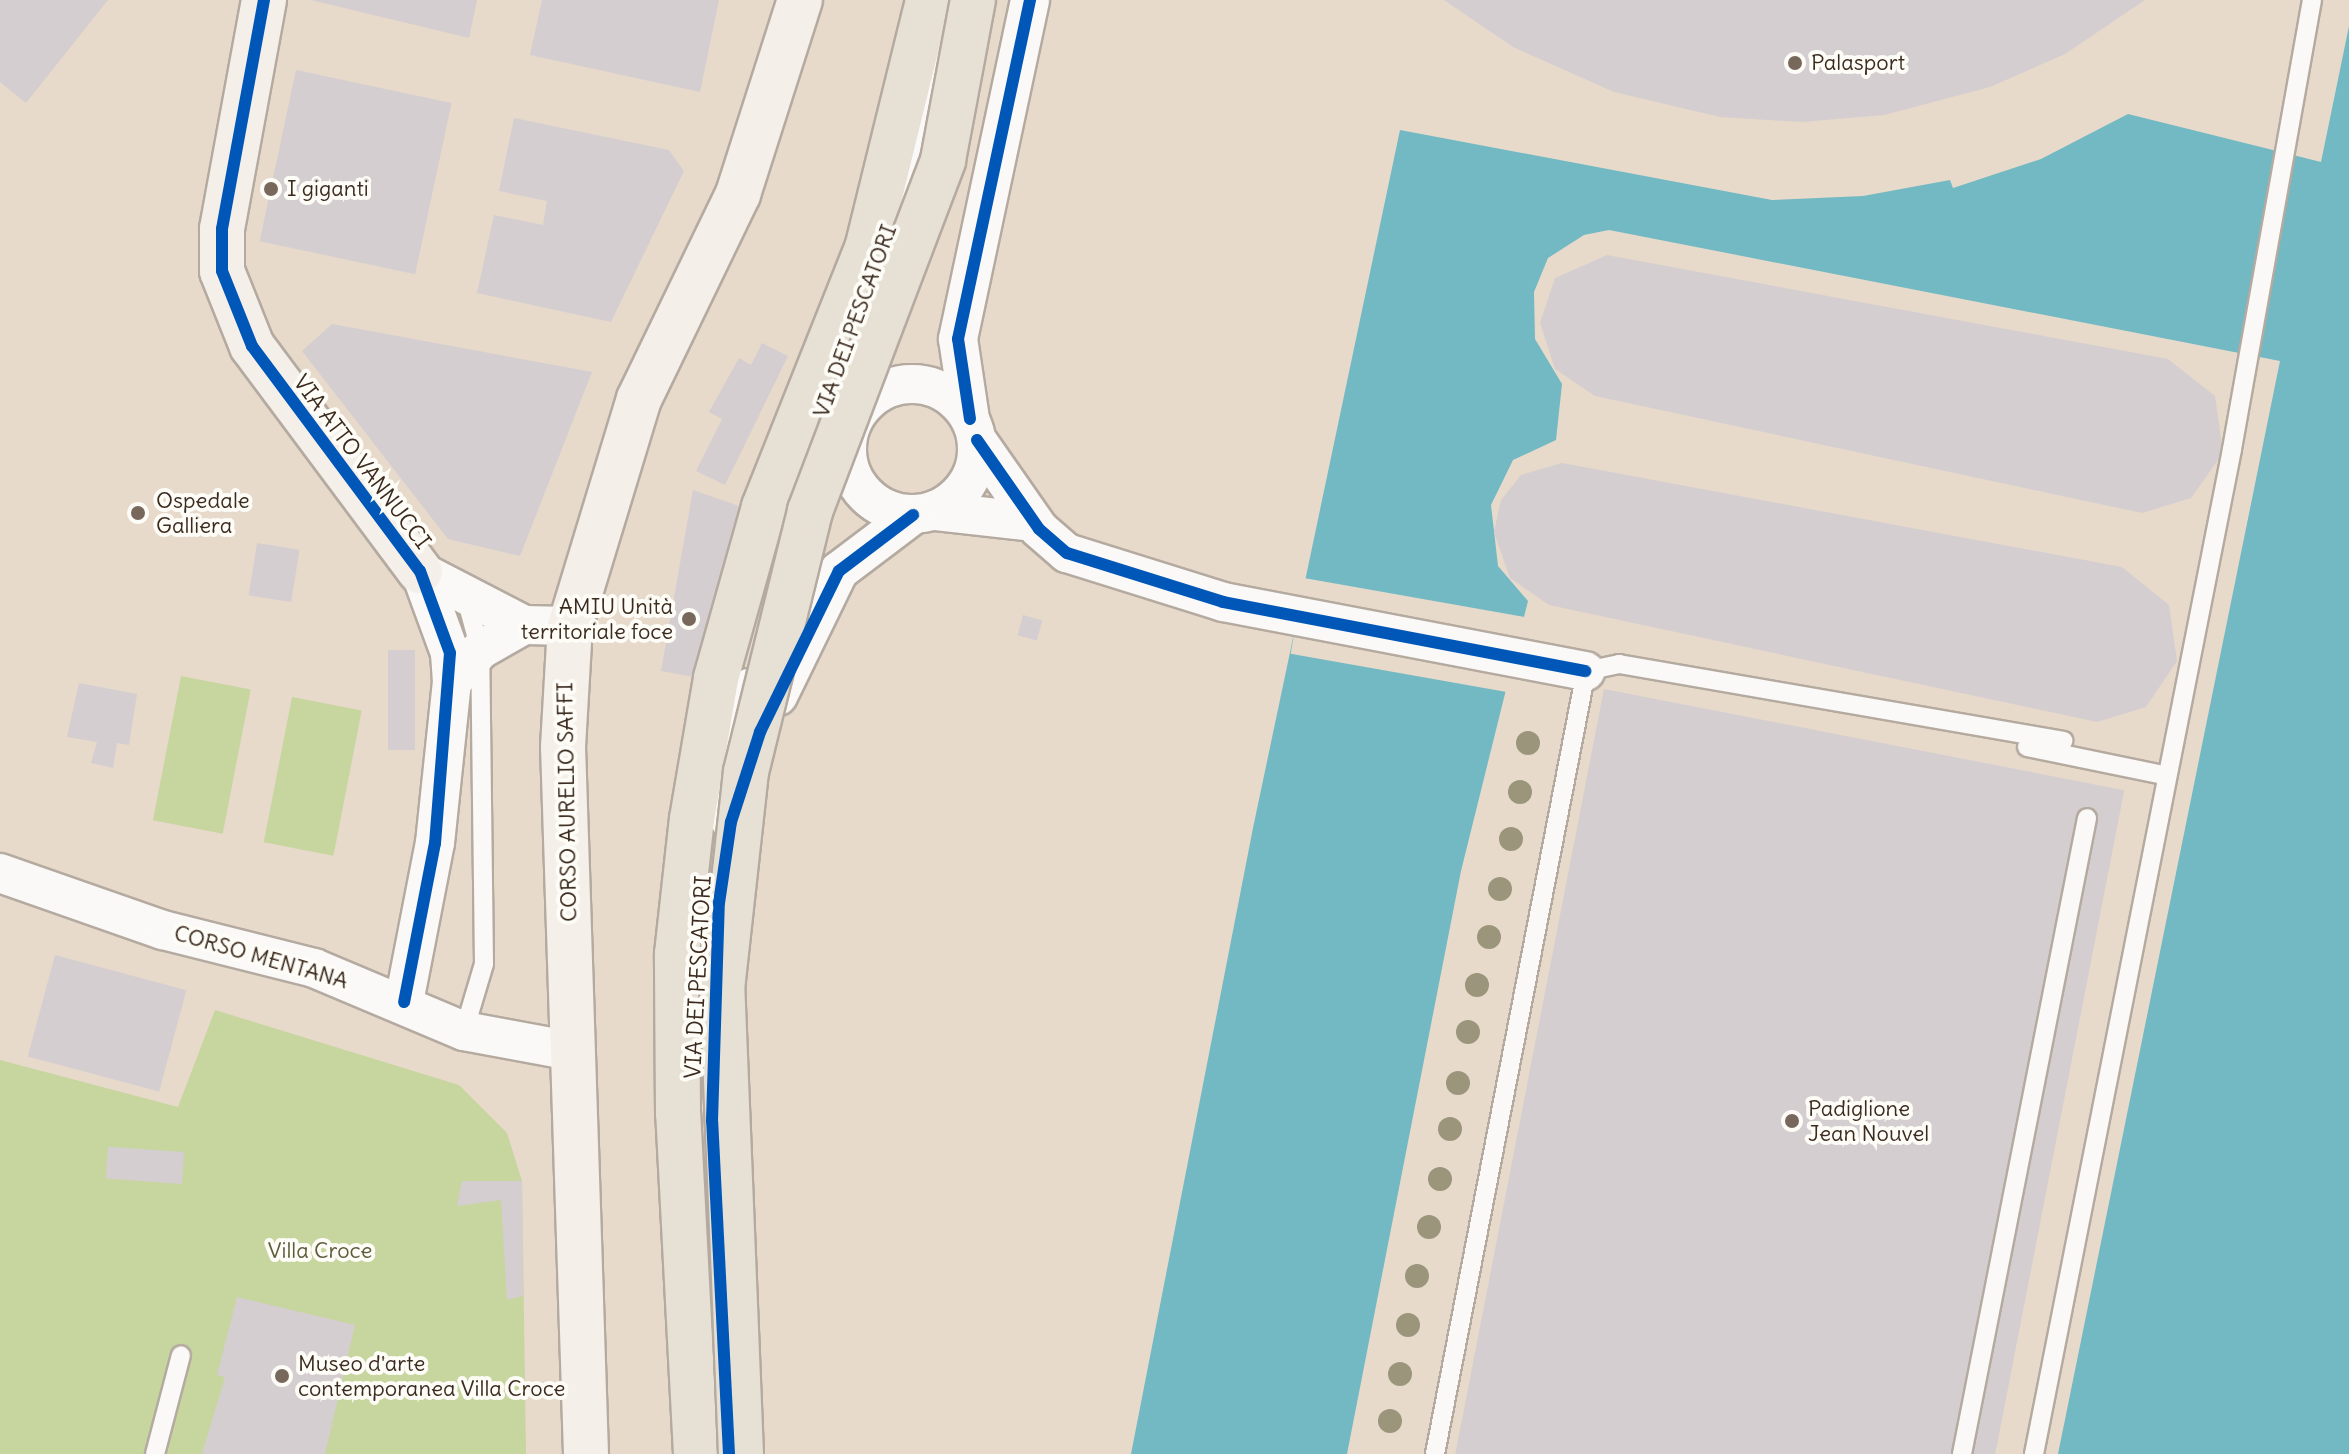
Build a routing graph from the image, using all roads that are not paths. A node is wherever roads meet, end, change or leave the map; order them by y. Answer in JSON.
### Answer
{"nodes":[{"id":1,"x":264,"y":0,"type":"edge"},
{"id":2,"x":800,"y":0,"type":"edge"},
{"id":3,"x":928,"y":0,"type":"edge"},
{"id":4,"x":944,"y":0,"type":"edge"},
{"id":5,"x":973,"y":0,"type":"edge"},
{"id":6,"x":1030,"y":0,"type":"edge"},
{"id":7,"x":2312,"y":0,"type":"edge"},
{"id":8,"x":974,"y":430,"type":"junction"},
{"id":9,"x":853,"y":474,"type":"junction"},
{"id":10,"x":924,"y":513,"type":"junction"},
{"id":11,"x":1033,"y":522,"type":"junction"},
{"id":12,"x":420,"y":571,"type":"junction"},
{"id":13,"x":839,"y":571,"type":"junction"},
{"id":14,"x":466,"y":598,"type":"junction"},
{"id":15,"x":524,"y":625,"type":"junction"},
{"id":16,"x":570,"y":626,"type":"junction"},
{"id":17,"x":480,"y":650,"type":"junction"},
{"id":18,"x":1586,"y":671,"type":"junction"},
{"id":19,"x":452,"y":682,"type":"junction"},
{"id":20,"x":1903,"y":721,"type":"dead end"},
{"id":21,"x":2063,"y":741,"type":"dead end"},
{"id":22,"x":2163,"y":775,"type":"junction"},
{"id":23,"x":2087,"y":818,"type":"dead end"},
{"id":24,"x":731,"y":822,"type":"junction"},
{"id":25,"x":0,"y":853,"type":"edge"},
{"id":26,"x":0,"y":873,"type":"edge"},
{"id":27,"x":42,"y":883,"type":"junction"},
{"id":28,"x":404,"y":1002,"type":"junction"},
{"id":29,"x":464,"y":1031,"type":"junction"},
{"id":30,"x":572,"y":1051,"type":"junction"},
{"id":31,"x":181,"y":1355,"type":"dead end"},
{"id":32,"x":155,"y":1454,"type":"edge"},
{"id":33,"x":586,"y":1454,"type":"edge"},
{"id":34,"x":696,"y":1454,"type":"edge"},
{"id":35,"x":729,"y":1454,"type":"edge"},
{"id":36,"x":741,"y":1454,"type":"edge"},
{"id":37,"x":1435,"y":1454,"type":"edge"},
{"id":38,"x":1962,"y":1454,"type":"edge"},
{"id":39,"x":2034,"y":1454,"type":"edge"}],
"edges":[{"from":1,"to":12,"type":"main road","name":"VIA ATTO VANNUCCI"},
{"from":2,"to":16,"type":"main road","name":"CORSO AURELIO SAFFI"},
{"from":3,"to":34,"type":"highway"},
{"from":4,"to":24,"type":"street","name":"VIA DEI PESCATORI"},
{"from":5,"to":36,"type":"highway","bridge":true},
{"from":6,"to":8,"type":"street"},
{"from":7,"to":22,"type":"lane"},
{"from":8,"to":9,"type":"street","name":"VIA DEI PESCATORI"},
{"from":8,"to":10,"type":"street","name":"VIA DEI PESCATORI"},
{"from":8,"to":11,"type":"street"},
{"from":9,"to":10,"type":"street"},
{"from":9,"to":13,"type":"street","name":"VIA DEI PESCATORI"},
{"from":10,"to":11,"type":"street"},
{"from":10,"to":13,"type":"street","name":"VIA DEI PESCATORI"},
{"from":11,"to":18,"type":"street"},
{"from":12,"to":14,"type":"street","name":"VIA ATTO VANNUCCI"},
{"from":12,"to":19,"type":"street","name":"VIA ATTO VANNUCCI"},
{"from":13,"to":24,"type":"street","name":"VIA DEI PESCATORI"},
{"from":14,"to":15,"type":"street","name":"VIA ATTO VANNUCCI"},
{"from":14,"to":17,"type":"lane"},
{"from":15,"to":16,"type":"street","name":"VIA ATTO VANNUCCI"},
{"from":15,"to":17,"type":"street"},
{"from":16,"to":30,"type":"main road","name":"CORSO AURELIO SAFFI"},
{"from":17,"to":19,"type":"street"},
{"from":17,"to":29,"type":"lane"},
{"from":18,"to":21,"type":"lane"},
{"from":18,"to":37,"type":"lane"},
{"from":19,"to":28,"type":"street","name":"VIA ATTO VANNUCCI"},
{"from":20,"to":22,"type":"lane"},
{"from":22,"to":39,"type":"lane"},
{"from":23,"to":38,"type":"lane"},
{"from":24,"to":35,"type":"street","name":"VIA DEI PESCATORI"},
{"from":25,"to":27,"type":"street","name":"CORSO MENTANA"},
{"from":26,"to":27,"type":"street","name":"CORSO MENTANA"},
{"from":27,"to":28,"type":"street","name":"CORSO MENTANA"},
{"from":28,"to":29,"type":"street","name":"CORSO MENTANA"},
{"from":29,"to":30,"type":"street","name":"CORSO MENTANA"},
{"from":30,"to":33,"type":"main road","name":"CORSO AURELIO SAFFI"},
{"from":31,"to":32,"type":"lane"}]}
